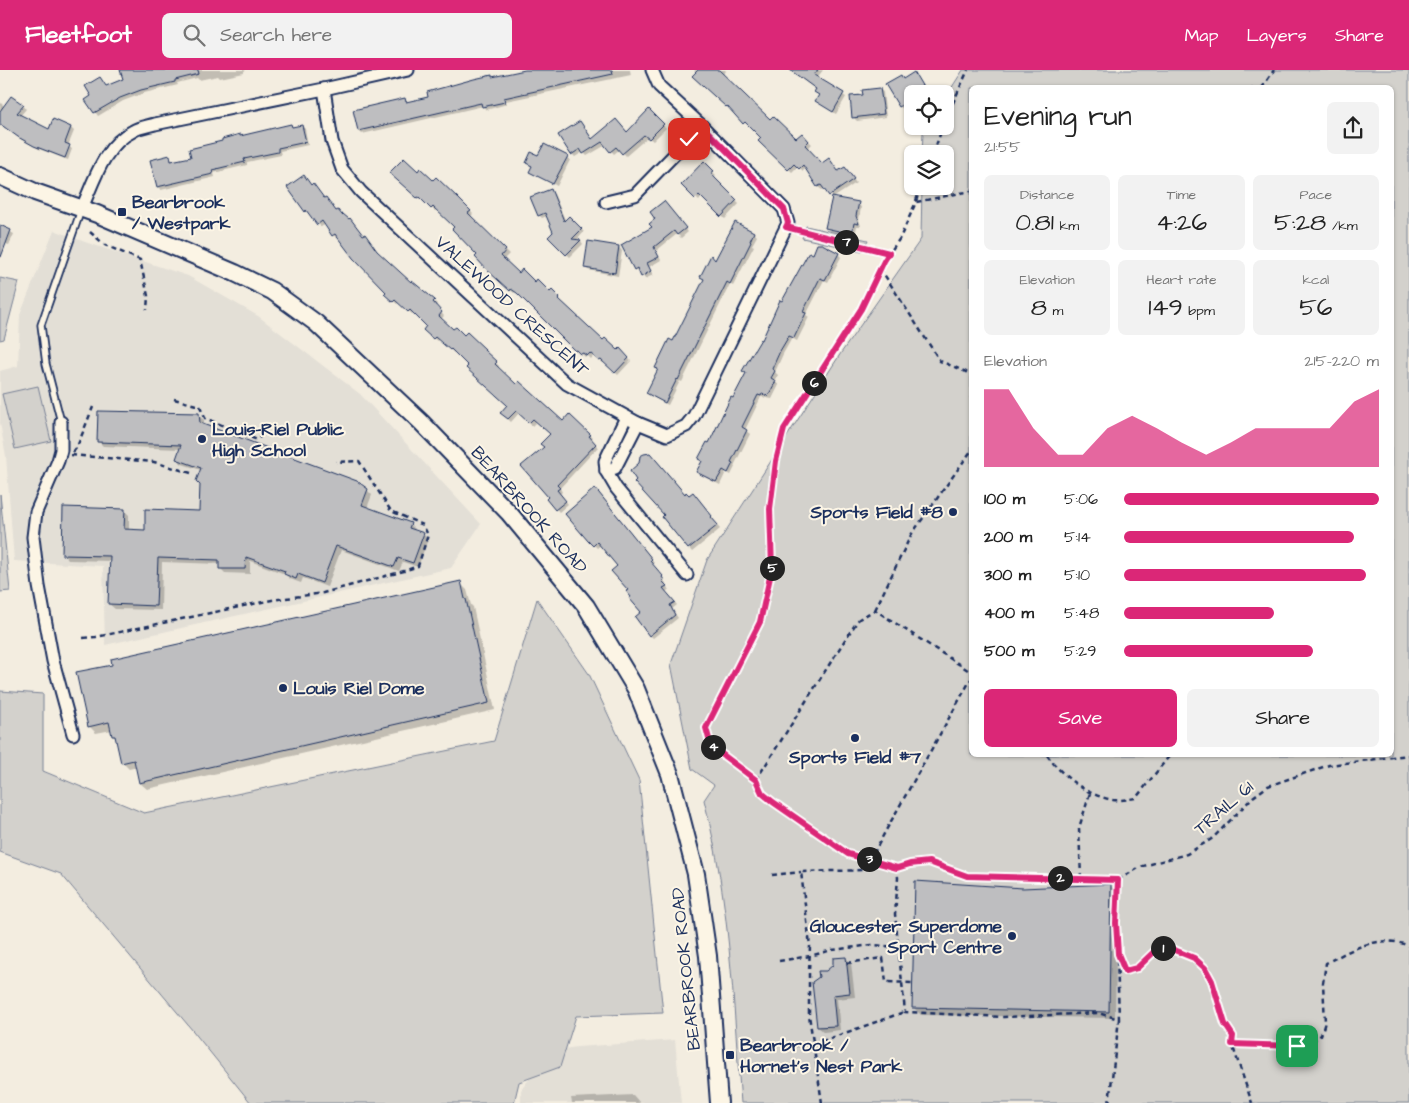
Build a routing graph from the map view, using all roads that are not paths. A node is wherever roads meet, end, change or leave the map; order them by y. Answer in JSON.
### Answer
{"nodes":[{"id":1,"x":408,"y":70,"type":"edge"},
{"id":2,"x":652,"y":70,"type":"edge"},
{"id":3,"x":324,"y":89,"type":"junction"},
{"id":4,"x":702,"y":126,"type":"junction"},
{"id":5,"x":0,"y":176,"type":"edge"},
{"id":6,"x":606,"y":202,"type":"dead end"},
{"id":7,"x":82,"y":208,"type":"junction"},
{"id":8,"x":626,"y":417,"type":"junction"},
{"id":9,"x":61,"y":422,"type":"joint"},
{"id":10,"x":638,"y":423,"type":"junction"},
{"id":11,"x":606,"y":472,"type":"junction"},
{"id":12,"x":686,"y":575,"type":"dead end"},
{"id":13,"x":73,"y":734,"type":"dead end"},
{"id":14,"x":719,"y":1103,"type":"edge"}],
"edges":[{"from":1,"to":3,"type":"street"},
{"from":2,"to":4,"type":"street"},
{"from":3,"to":7,"type":"street"},
{"from":3,"to":8,"type":"street","name":"VALEWOOD CRESCENT"},
{"from":4,"to":6,"type":"street"},
{"from":4,"to":10,"type":"street","name":"VALEWOOD CRESCENT"},
{"from":5,"to":7,"type":"street","name":"BEARBROOK ROAD"},
{"from":7,"to":9,"type":"lane"},
{"from":7,"to":14,"type":"street","name":"BEARBROOK ROAD"},
{"from":8,"to":10,"type":"street","name":"VALEWOOD CRESCENT"},
{"from":8,"to":11,"type":"street"},
{"from":9,"to":13,"type":"street"},
{"from":10,"to":11,"type":"street"},
{"from":11,"to":12,"type":"street"}]}
